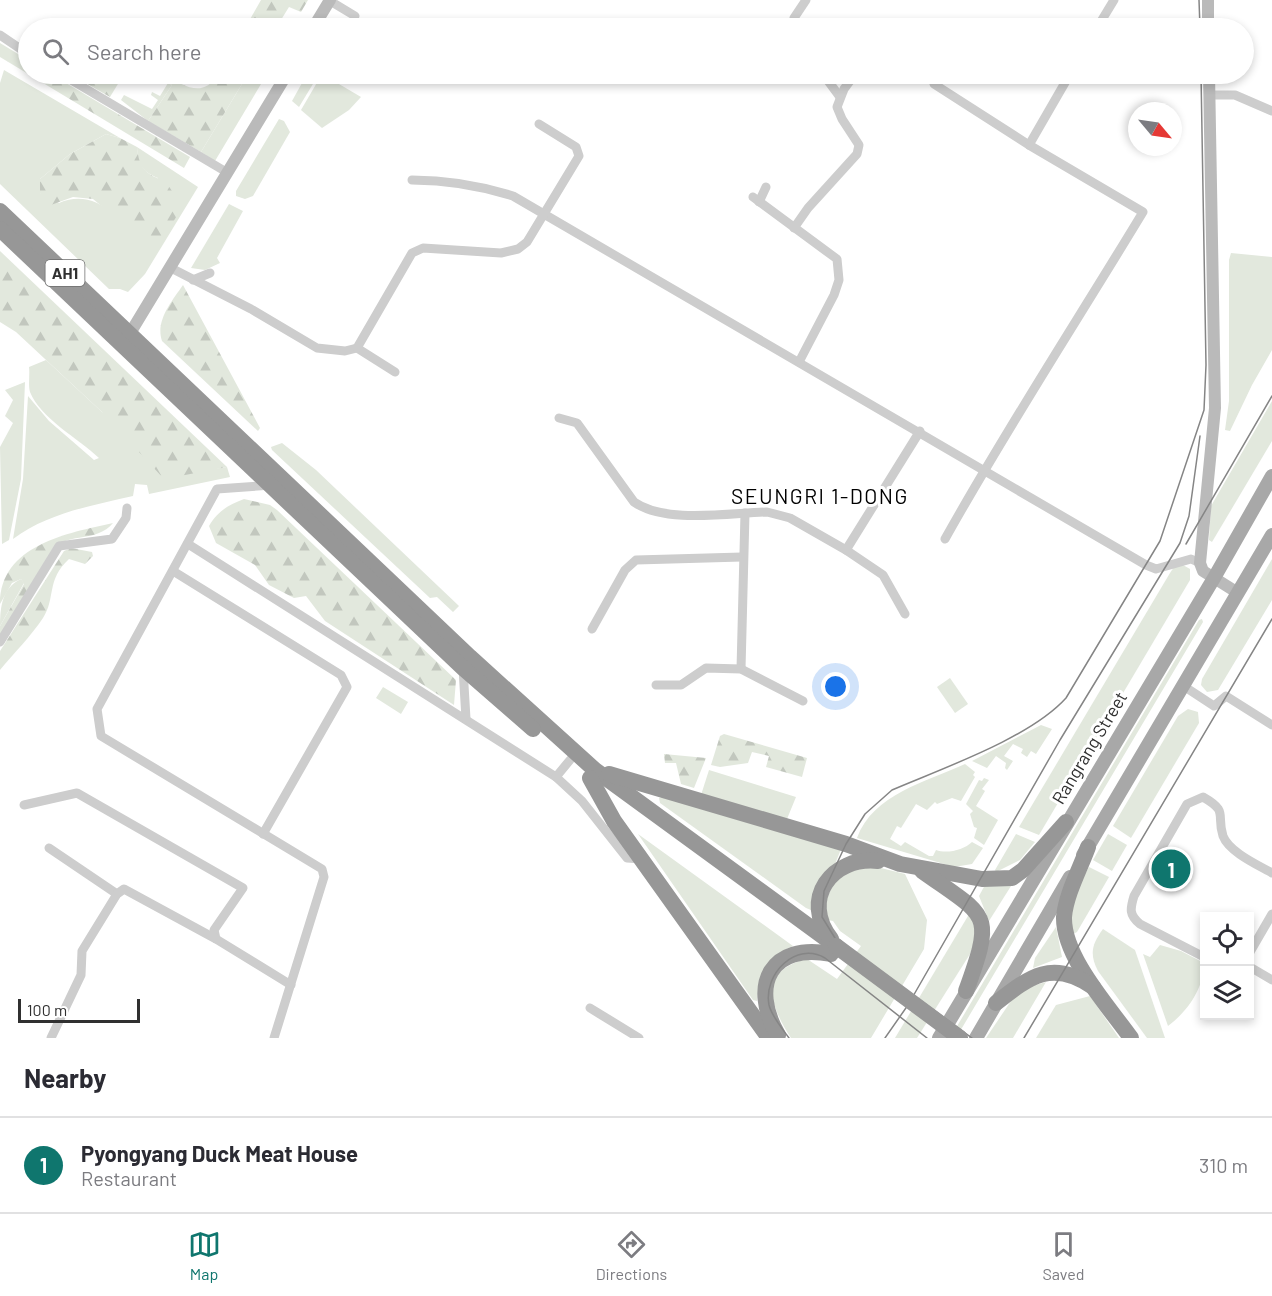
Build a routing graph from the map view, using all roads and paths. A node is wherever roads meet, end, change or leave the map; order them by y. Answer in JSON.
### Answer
{"nodes":[{"id":1,"x":806,"y":0,"type":"edge"},
{"id":2,"x":1208,"y":0,"type":"edge"},
{"id":3,"x":330,"y":1,"type":"edge"},
{"id":4,"x":1111,"y":1,"type":"edge"},
{"id":5,"x":355,"y":16,"type":"dead end"},
{"id":6,"x":320,"y":18,"type":"edge"},
{"id":7,"x":794,"y":18,"type":"edge"},
{"id":8,"x":1102,"y":18,"type":"edge"},
{"id":9,"x":1208,"y":18,"type":"edge"},
{"id":10,"x":0,"y":35,"type":"edge"},
{"id":11,"x":18,"y":47,"type":"edge"},
{"id":12,"x":78,"y":84,"type":"edge"},
{"id":13,"x":281,"y":84,"type":"edge"},
{"id":14,"x":830,"y":84,"type":"edge"},
{"id":15,"x":848,"y":84,"type":"edge"},
{"id":16,"x":934,"y":84,"type":"dead end"},
{"id":17,"x":1064,"y":84,"type":"edge"},
{"id":18,"x":1209,"y":84,"type":"edge"},
{"id":19,"x":1209,"y":95,"type":"junction"},
{"id":20,"x":840,"y":97,"type":"junction"},
{"id":21,"x":1272,"y":111,"type":"edge"},
{"id":22,"x":539,"y":124,"type":"dead end"},
{"id":23,"x":1029,"y":145,"type":"junction"},
{"id":24,"x":228,"y":173,"type":"junction"},
{"id":25,"x":412,"y":180,"type":"dead end"},
{"id":26,"x":766,"y":188,"type":"dead end"},
{"id":27,"x":0,"y":212,"type":"edge"},
{"id":28,"x":543,"y":214,"type":"junction"},
{"id":29,"x":794,"y":228,"type":"junction"},
{"id":30,"x":0,"y":229,"type":"edge"},
{"id":31,"x":171,"y":268,"type":"junction"},
{"id":32,"x":210,"y":273,"type":"dead end"},
{"id":33,"x":193,"y":280,"type":"junction"},
{"id":34,"x":126,"y":340,"type":"junction"},
{"id":35,"x":357,"y":348,"type":"junction"},
{"id":36,"x":799,"y":362,"type":"junction"},
{"id":37,"x":395,"y":372,"type":"dead end"},
{"id":38,"x":559,"y":418,"type":"dead end"},
{"id":39,"x":920,"y":431,"type":"junction"},
{"id":40,"x":984,"y":470,"type":"junction"},
{"id":41,"x":1272,"y":476,"type":"edge"},
{"id":42,"x":275,"y":481,"type":"junction"},
{"id":43,"x":127,"y":508,"type":"dead end"},
{"id":44,"x":745,"y":513,"type":"junction"},
{"id":45,"x":1272,"y":536,"type":"edge"},
{"id":46,"x":945,"y":539,"type":"dead end"},
{"id":47,"x":188,"y":544,"type":"junction"},
{"id":48,"x":846,"y":550,"type":"junction"},
{"id":49,"x":742,"y":557,"type":"junction"},
{"id":50,"x":1200,"y":563,"type":"junction"},
{"id":51,"x":173,"y":572,"type":"junction"},
{"id":52,"x":1214,"y":578,"type":"junction"},
{"id":53,"x":1239,"y":593,"type":"junction"},
{"id":54,"x":905,"y":614,"type":"dead end"},
{"id":55,"x":592,"y":628,"type":"dead end"},
{"id":56,"x":0,"y":642,"type":"edge"},
{"id":57,"x":463,"y":668,"type":"junction"},
{"id":58,"x":741,"y":669,"type":"junction"},
{"id":59,"x":656,"y":685,"type":"dead end"},
{"id":60,"x":1182,"y":685,"type":"junction"},
{"id":61,"x":803,"y":701,"type":"dead end"},
{"id":62,"x":466,"y":719,"type":"junction"},
{"id":63,"x":1272,"y":724,"type":"edge"},
{"id":64,"x":570,"y":760,"type":"junction"},
{"id":65,"x":592,"y":774,"type":"junction"},
{"id":66,"x":556,"y":777,"type":"junction"},
{"id":67,"x":24,"y":805,"type":"dead end"},
{"id":68,"x":1066,"y":822,"type":"junction"},
{"id":69,"x":264,"y":834,"type":"junction"},
{"id":70,"x":1088,"y":847,"type":"junction"},
{"id":71,"x":49,"y":848,"type":"dead end"},
{"id":72,"x":642,"y":859,"type":"junction"},
{"id":73,"x":900,"y":864,"type":"junction"},
{"id":74,"x":919,"y":869,"type":"junction"},
{"id":75,"x":1272,"y":873,"type":"edge"},
{"id":76,"x":117,"y":894,"type":"junction"},
{"id":77,"x":1272,"y":914,"type":"edge"},
{"id":78,"x":216,"y":939,"type":"junction"},
{"id":79,"x":1254,"y":945,"type":"edge"},
{"id":80,"x":833,"y":950,"type":"junction"},
{"id":81,"x":1200,"y":955,"type":"edge"},
{"id":82,"x":1254,"y":969,"type":"edge"},
{"id":83,"x":1272,"y":980,"type":"edge"},
{"id":84,"x":291,"y":985,"type":"junction"},
{"id":85,"x":1094,"y":987,"type":"junction"},
{"id":86,"x":966,"y":991,"type":"junction"},
{"id":87,"x":996,"y":1003,"type":"junction"},
{"id":88,"x":590,"y":1008,"type":"dead end"},
{"id":89,"x":51,"y":1038,"type":"edge"},
{"id":90,"x":274,"y":1038,"type":"edge"},
{"id":91,"x":639,"y":1038,"type":"edge"},
{"id":92,"x":769,"y":1038,"type":"edge"},
{"id":93,"x":780,"y":1038,"type":"edge"},
{"id":94,"x":940,"y":1038,"type":"edge"},
{"id":95,"x":960,"y":1038,"type":"edge"},
{"id":96,"x":976,"y":1038,"type":"edge"},
{"id":97,"x":1131,"y":1038,"type":"edge"}],
"edges":[{"from":1,"to":7,"type":"street"},
{"from":2,"to":9,"type":"main road"},
{"from":3,"to":5,"type":"street"},
{"from":3,"to":6,"type":"main road"},
{"from":4,"to":8,"type":"street"},
{"from":10,"to":11,"type":"street"},
{"from":12,"to":24,"type":"street"},
{"from":13,"to":24,"type":"main road"},
{"from":14,"to":20,"type":"street"},
{"from":15,"to":20,"type":"street"},
{"from":16,"to":23,"type":"street"},
{"from":17,"to":23,"type":"street"},
{"from":18,"to":19,"type":"main road"},
{"from":19,"to":21,"type":"street"},
{"from":19,"to":50,"type":"main road"},
{"from":20,"to":29,"type":"street"},
{"from":22,"to":28,"type":"street"},
{"from":23,"to":40,"type":"street"},
{"from":24,"to":31,"type":"main road"},
{"from":25,"to":28,"type":"street"},
{"from":26,"to":29,"type":"street"},
{"from":27,"to":34,"type":"highway","number":"AH1"},
{"from":28,"to":35,"type":"street"},
{"from":28,"to":36,"type":"street"},
{"from":29,"to":36,"type":"street"},
{"from":30,"to":34,"type":"highway","number":"AH1"},
{"from":31,"to":33,"type":"street"},
{"from":31,"to":34,"type":"main road"},
{"from":32,"to":33,"type":"street"},
{"from":33,"to":35,"type":"street"},
{"from":34,"to":42,"type":"highway"},
{"from":35,"to":37,"type":"street"},
{"from":36,"to":39,"type":"street"},
{"from":38,"to":44,"type":"street"},
{"from":39,"to":40,"type":"street"},
{"from":39,"to":48,"type":"street"},
{"from":40,"to":46,"type":"street"},
{"from":40,"to":50,"type":"street"},
{"from":41,"to":52,"type":"main road","name":"Rangrang Street"},
{"from":42,"to":47,"type":"street"},
{"from":42,"to":57,"type":"highway"},
{"from":42,"to":65,"type":"highway"},
{"from":43,"to":56,"type":"street"},
{"from":44,"to":48,"type":"street"},
{"from":44,"to":49,"type":"street"},
{"from":45,"to":53,"type":"main road"},
{"from":47,"to":51,"type":"street"},
{"from":47,"to":62,"type":"street"},
{"from":48,"to":54,"type":"street"},
{"from":49,"to":55,"type":"street"},
{"from":49,"to":58,"type":"street"},
{"from":50,"to":52,"type":"main road"},
{"from":51,"to":69,"type":"street"},
{"from":51,"to":69,"type":"street"},
{"from":52,"to":53,"type":"main road"},
{"from":52,"to":68,"type":"main road","name":"Rangrang Street"},
{"from":53,"to":60,"type":"main road"},
{"from":57,"to":62,"type":"street"},
{"from":57,"to":64,"type":"highway"},
{"from":58,"to":59,"type":"street"},
{"from":58,"to":61,"type":"street"},
{"from":60,"to":63,"type":"street"},
{"from":60,"to":70,"type":"main road"},
{"from":62,"to":66,"type":"street"},
{"from":64,"to":65,"type":"highway"},
{"from":64,"to":66,"type":"street"},
{"from":65,"to":72,"type":"highway"},
{"from":65,"to":73,"type":"highway"},
{"from":65,"to":80,"type":"highway"},
{"from":66,"to":72,"type":"street"},
{"from":67,"to":78,"type":"street"},
{"from":68,"to":74,"type":"highway"},
{"from":68,"to":86,"type":"main road","name":"Rangrang Street"},
{"from":69,"to":84,"type":"street"},
{"from":70,"to":85,"type":"highway"},
{"from":70,"to":87,"type":"main road"},
{"from":71,"to":76,"type":"street"},
{"from":72,"to":92,"type":"highway"},
{"from":73,"to":74,"type":"highway"},
{"from":73,"to":80,"type":"highway"},
{"from":74,"to":86,"type":"highway"},
{"from":75,"to":81,"type":"street"},
{"from":76,"to":78,"type":"street"},
{"from":76,"to":89,"type":"street"},
{"from":77,"to":79,"type":"street"},
{"from":78,"to":84,"type":"street"},
{"from":80,"to":93,"type":"highway"},
{"from":80,"to":94,"type":"highway"},
{"from":80,"to":95,"type":"highway","bridge":true},
{"from":82,"to":83,"type":"street"},
{"from":84,"to":90,"type":"street"},
{"from":85,"to":87,"type":"highway"},
{"from":85,"to":97,"type":"highway"},
{"from":86,"to":94,"type":"main road","name":"Rangrang Street"},
{"from":87,"to":96,"type":"main road"},
{"from":88,"to":91,"type":"street"}]}
